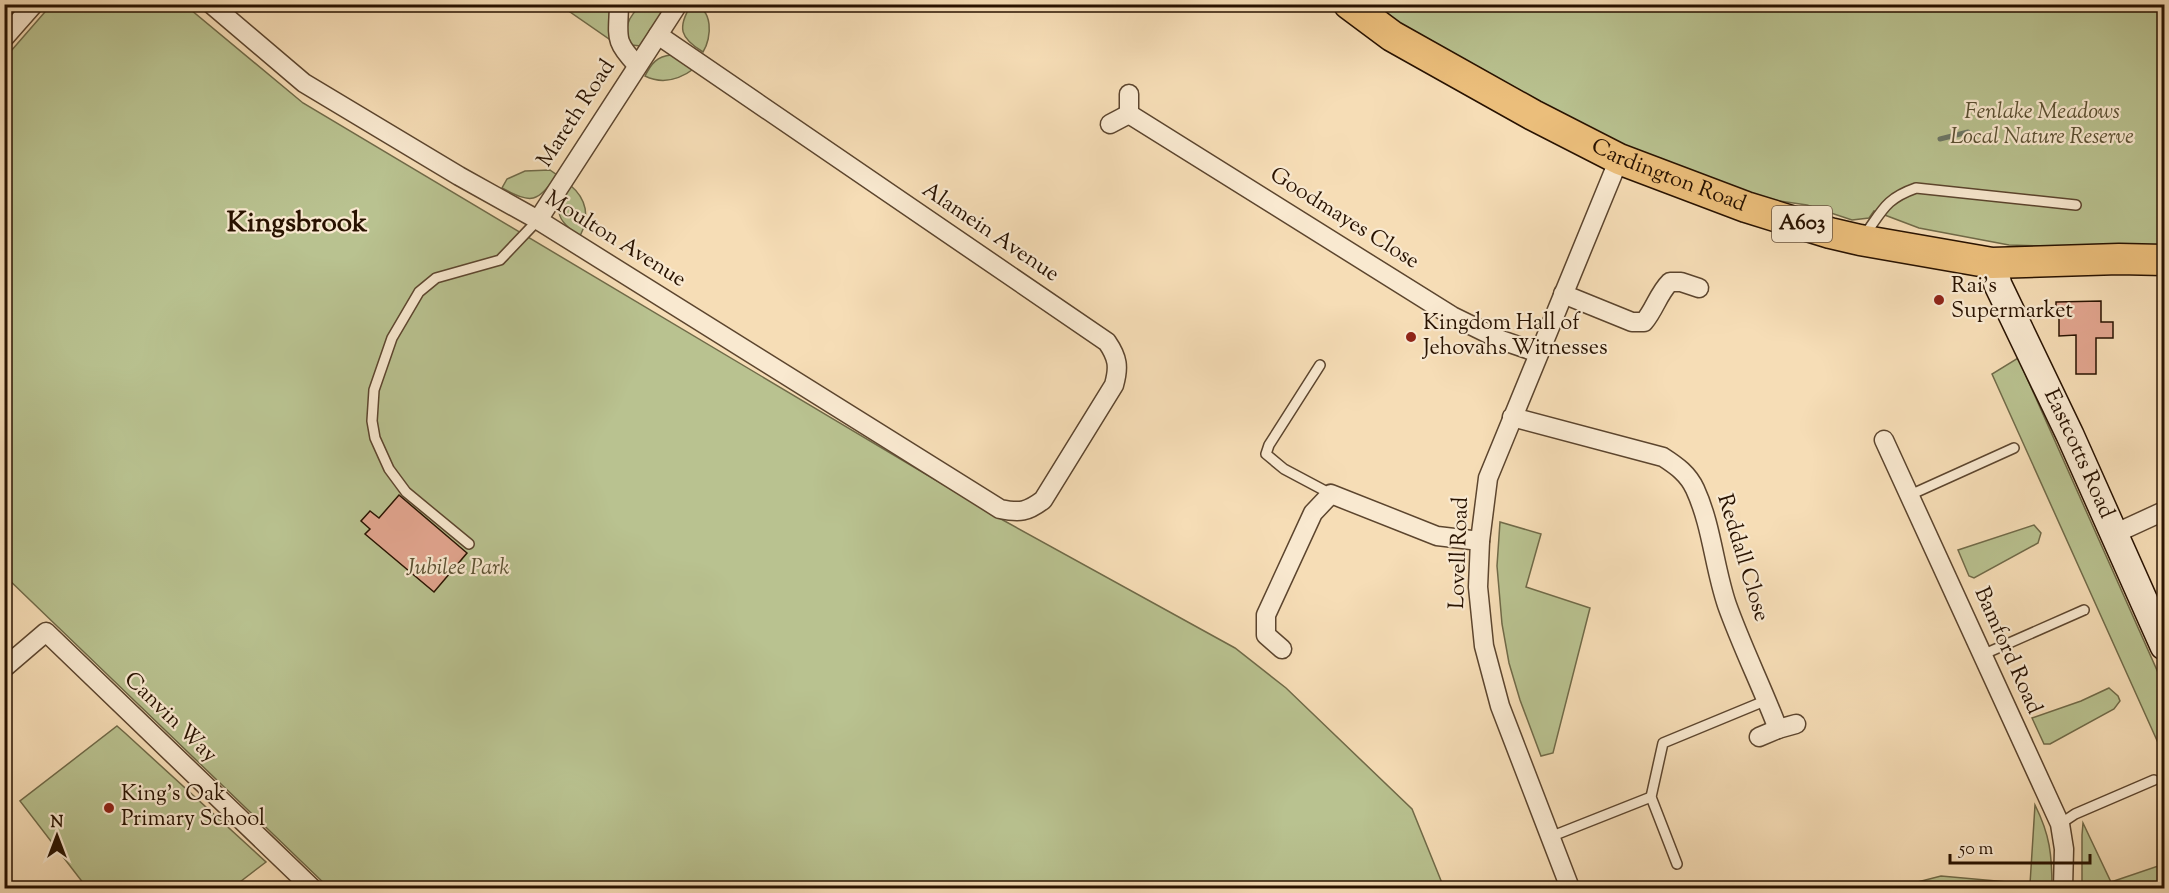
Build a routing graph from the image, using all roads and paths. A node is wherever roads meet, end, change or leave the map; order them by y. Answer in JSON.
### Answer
{"nodes":[{"id":1,"x":34,"y":4,"type":"edge"},
{"id":2,"x":211,"y":4,"type":"edge"},
{"id":3,"x":241,"y":4,"type":"edge"},
{"id":4,"x":1349,"y":4,"type":"edge"},
{"id":5,"x":620,"y":5,"type":"edge"},
{"id":6,"x":677,"y":5,"type":"edge"},
{"id":7,"x":231,"y":20,"type":"junction"},
{"id":8,"x":658,"y":35,"type":"junction"},
{"id":9,"x":4,"y":38,"type":"edge"},
{"id":10,"x":637,"y":65,"type":"junction"},
{"id":11,"x":1129,"y":94,"type":"dead end"},
{"id":12,"x":1129,"y":114,"type":"junction"},
{"id":13,"x":1110,"y":124,"type":"dead end"},
{"id":14,"x":1619,"y":159,"type":"junction"},
{"id":15,"x":2076,"y":205,"type":"dead end"},
{"id":16,"x":538,"y":220,"type":"junction"},
{"id":17,"x":1860,"y":240,"type":"junction"},
{"id":18,"x":2164,"y":261,"type":"edge"},
{"id":19,"x":1992,"y":263,"type":"junction"},
{"id":20,"x":1699,"y":288,"type":"dead end"},
{"id":21,"x":1563,"y":294,"type":"junction"},
{"id":22,"x":1539,"y":353,"type":"junction"},
{"id":23,"x":1320,"y":365,"type":"dead end"},
{"id":24,"x":1512,"y":417,"type":"junction"},
{"id":25,"x":1884,"y":440,"type":"dead end"},
{"id":26,"x":2014,"y":448,"type":"dead end"},
{"id":27,"x":1331,"y":494,"type":"junction"},
{"id":28,"x":1910,"y":495,"type":"junction"},
{"id":29,"x":1000,"y":509,"type":"joint"},
{"id":30,"x":2164,"y":511,"type":"edge"},
{"id":31,"x":2114,"y":534,"type":"junction"},
{"id":32,"x":1480,"y":541,"type":"junction"},
{"id":33,"x":470,"y":544,"type":"dead end"},
{"id":34,"x":2084,"y":610,"type":"dead end"},
{"id":35,"x":2164,"y":646,"type":"edge"},
{"id":36,"x":1282,"y":650,"type":"dead end"},
{"id":37,"x":1982,"y":655,"type":"junction"},
{"id":38,"x":4,"y":668,"type":"edge"},
{"id":39,"x":1767,"y":700,"type":"junction"},
{"id":40,"x":1759,"y":737,"type":"dead end"},
{"id":41,"x":2154,"y":780,"type":"dead end"},
{"id":42,"x":1651,"y":797,"type":"junction"},
{"id":43,"x":2060,"y":824,"type":"junction"},
{"id":44,"x":1550,"y":837,"type":"junction"},
{"id":45,"x":1677,"y":864,"type":"dead end"},
{"id":46,"x":312,"y":888,"type":"edge"},
{"id":47,"x":1570,"y":888,"type":"edge"},
{"id":48,"x":2063,"y":888,"type":"edge"}],
"edges":[{"from":1,"to":9,"type":"street"},
{"from":2,"to":7,"type":"street","name":"Moulton Avenue"},
{"from":3,"to":7,"type":"street"},
{"from":4,"to":14,"type":"main road","name":"Cardington Road","number":"A603"},
{"from":5,"to":10,"type":"street","name":"Mareth Road"},
{"from":6,"to":8,"type":"street","name":"Mareth Road"},
{"from":7,"to":16,"type":"street","name":"Moulton Avenue"},
{"from":8,"to":10,"type":"street","name":"Mareth Road"},
{"from":8,"to":29,"type":"street","name":"Alamein Avenue"},
{"from":10,"to":16,"type":"street","name":"Mareth Road"},
{"from":11,"to":12,"type":"street"},
{"from":12,"to":13,"type":"street"},
{"from":12,"to":22,"type":"street","name":"Goodmayes Close"},
{"from":14,"to":17,"type":"main road","name":"Cardington Road","number":"A603"},
{"from":14,"to":21,"type":"street","name":"Lovell Road"},
{"from":15,"to":17,"type":"lane"},
{"from":16,"to":29,"type":"street","name":"Moulton Avenue"},
{"from":16,"to":33,"type":"lane"},
{"from":17,"to":19,"type":"main road","name":"Cardington Road","number":"A603"},
{"from":18,"to":19,"type":"main road","name":"Cardington Road","number":"A603"},
{"from":19,"to":31,"type":"street","name":"Eastcotts Road"},
{"from":20,"to":21,"type":"street"},
{"from":21,"to":22,"type":"street","name":"Lovell Road"},
{"from":22,"to":24,"type":"street","name":"Lovell Road"},
{"from":23,"to":27,"type":"lane"},
{"from":24,"to":32,"type":"street","name":"Lovell Road"},
{"from":24,"to":39,"type":"street","name":"Reddall Close"},
{"from":25,"to":28,"type":"street","name":"Bamford Road"},
{"from":26,"to":28,"type":"lane"},
{"from":27,"to":32,"type":"street"},
{"from":27,"to":36,"type":"street"},
{"from":28,"to":37,"type":"street","name":"Bamford Road"},
{"from":30,"to":31,"type":"street"},
{"from":31,"to":35,"type":"street","name":"Eastcotts Road"},
{"from":32,"to":44,"type":"street","name":"Lovell Road"},
{"from":34,"to":37,"type":"lane"},
{"from":37,"to":43,"type":"street","name":"Bamford Road"},
{"from":38,"to":46,"type":"street","name":"Canvin Way"},
{"from":39,"to":40,"type":"street","name":"Reddall Close"},
{"from":39,"to":42,"type":"lane"},
{"from":41,"to":43,"type":"lane"},
{"from":42,"to":44,"type":"lane"},
{"from":42,"to":45,"type":"lane"},
{"from":43,"to":48,"type":"street","name":"Bamford Road"},
{"from":44,"to":47,"type":"street","name":"Lovell Road"}]}
